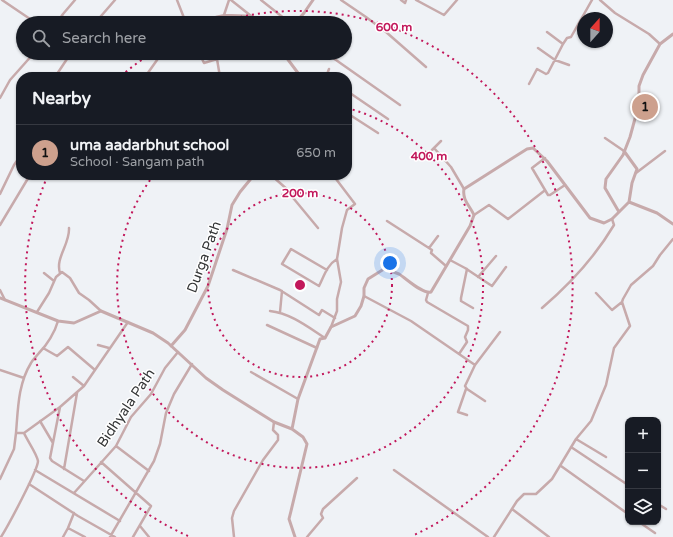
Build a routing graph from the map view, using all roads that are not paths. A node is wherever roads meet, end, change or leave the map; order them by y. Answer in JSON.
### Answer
{"nodes":[{"id":1,"x":2,"y":0,"type":"edge"},
{"id":2,"x":74,"y":0,"type":"edge"},
{"id":3,"x":115,"y":0,"type":"edge"},
{"id":4,"x":177,"y":0,"type":"edge"},
{"id":5,"x":230,"y":0,"type":"edge"},
{"id":6,"x":261,"y":0,"type":"edge"},
{"id":7,"x":313,"y":0,"type":"edge"},
{"id":8,"x":341,"y":0,"type":"edge"},
{"id":9,"x":401,"y":0,"type":"edge"},
{"id":10,"x":406,"y":0,"type":"edge"},
{"id":11,"x":416,"y":0,"type":"edge"},
{"id":12,"x":456,"y":0,"type":"edge"},
{"id":13,"x":592,"y":0,"type":"edge"},
{"id":14,"x":600,"y":0,"type":"edge"},
{"id":15,"x":224,"y":15,"type":"junction"},
{"id":16,"x":26,"y":16,"type":"edge"},
{"id":17,"x":62,"y":16,"type":"edge"},
{"id":18,"x":101,"y":16,"type":"edge"},
{"id":19,"x":183,"y":16,"type":"edge"},
{"id":20,"x":220,"y":16,"type":"edge"},
{"id":21,"x":251,"y":16,"type":"joint"},
{"id":22,"x":281,"y":16,"type":"edge"},
{"id":23,"x":301,"y":16,"type":"edge"},
{"id":24,"x":547,"y":32,"type":"dead end"},
{"id":25,"x":673,"y":34,"type":"edge"},
{"id":26,"x":563,"y":44,"type":"junction"},
{"id":27,"x":660,"y":44,"type":"junction"},
{"id":28,"x":538,"y":48,"type":"dead end"},
{"id":29,"x":28,"y":60,"type":"edge"},
{"id":30,"x":65,"y":60,"type":"edge"},
{"id":31,"x":157,"y":60,"type":"edge"},
{"id":32,"x":202,"y":60,"type":"edge"},
{"id":33,"x":214,"y":60,"type":"edge"},
{"id":34,"x":217,"y":60,"type":"edge"},
{"id":35,"x":288,"y":60,"type":"edge"},
{"id":36,"x":336,"y":60,"type":"edge"},
{"id":37,"x":556,"y":60,"type":"junction"},
{"id":38,"x":569,"y":65,"type":"dead end"},
{"id":39,"x":426,"y":67,"type":"dead end"},
{"id":40,"x":329,"y":69,"type":"dead end"},
{"id":41,"x":17,"y":72,"type":"edge"},
{"id":42,"x":57,"y":72,"type":"edge"},
{"id":43,"x":149,"y":72,"type":"edge"},
{"id":44,"x":219,"y":72,"type":"edge"},
{"id":45,"x":296,"y":72,"type":"edge"},
{"id":46,"x":328,"y":72,"type":"edge"},
{"id":47,"x":16,"y":73,"type":"edge"},
{"id":48,"x":528,"y":84,"type":"dead end"},
{"id":49,"x":352,"y":94,"type":"edge"},
{"id":50,"x":0,"y":98,"type":"edge"},
{"id":51,"x":400,"y":105,"type":"dead end"},
{"id":52,"x":352,"y":116,"type":"edge"},
{"id":53,"x":388,"y":119,"type":"dead end"},
{"id":54,"x":378,"y":133,"type":"dead end"},
{"id":55,"x":605,"y":138,"type":"dead end"},
{"id":56,"x":441,"y":141,"type":"dead end"},
{"id":57,"x":624,"y":151,"type":"junction"},
{"id":58,"x":665,"y":151,"type":"dead end"},
{"id":59,"x":545,"y":158,"type":"junction"},
{"id":60,"x":16,"y":162,"type":"edge"},
{"id":61,"x":636,"y":173,"type":"junction"},
{"id":62,"x":27,"y":180,"type":"edge"},
{"id":63,"x":250,"y":180,"type":"edge"},
{"id":64,"x":277,"y":180,"type":"edge"},
{"id":65,"x":337,"y":180,"type":"edge"},
{"id":66,"x":565,"y":185,"type":"junction"},
{"id":67,"x":464,"y":189,"type":"junction"},
{"id":68,"x":544,"y":191,"type":"junction"},
{"id":69,"x":0,"y":194,"type":"edge"},
{"id":70,"x":629,"y":202,"type":"junction"},
{"id":71,"x":619,"y":212,"type":"junction"},
{"id":72,"x":474,"y":215,"type":"junction"},
{"id":73,"x":612,"y":219,"type":"junction"},
{"id":74,"x":387,"y":221,"type":"dead end"},
{"id":75,"x":673,"y":224,"type":"edge"},
{"id":76,"x":0,"y":225,"type":"edge"},
{"id":77,"x":69,"y":228,"type":"dead end"},
{"id":78,"x":318,"y":228,"type":"dead end"},
{"id":79,"x":438,"y":236,"type":"dead end"},
{"id":80,"x":673,"y":239,"type":"edge"},
{"id":81,"x":428,"y":248,"type":"junction"},
{"id":82,"x":496,"y":256,"type":"dead end"},
{"id":83,"x":337,"y":259,"type":"junction"},
{"id":84,"x":450,"y":260,"type":"junction"},
{"id":85,"x":446,"y":266,"type":"junction"},
{"id":86,"x":506,"y":267,"type":"dead end"},
{"id":87,"x":467,"y":269,"type":"junction"},
{"id":88,"x":234,"y":270,"type":"dead end"},
{"id":89,"x":327,"y":270,"type":"junction"},
{"id":90,"x":44,"y":273,"type":"dead end"},
{"id":91,"x":60,"y":273,"type":"junction"},
{"id":92,"x":478,"y":277,"type":"junction"},
{"id":93,"x":54,"y":281,"type":"junction"},
{"id":94,"x":0,"y":290,"type":"edge"},
{"id":95,"x":282,"y":291,"type":"junction"},
{"id":96,"x":428,"y":293,"type":"junction"},
{"id":97,"x":596,"y":293,"type":"dead end"},
{"id":98,"x":364,"y":296,"type":"junction"},
{"id":99,"x":0,"y":298,"type":"edge"},
{"id":100,"x":5,"y":300,"type":"junction"},
{"id":101,"x":622,"y":302,"type":"junction"},
{"id":102,"x":473,"y":308,"type":"dead end"},
{"id":103,"x":542,"y":308,"type":"dead end"},
{"id":104,"x":101,"y":311,"type":"junction"},
{"id":105,"x":270,"y":311,"type":"dead end"},
{"id":106,"x":38,"y":312,"type":"junction"},
{"id":107,"x":280,"y":312,"type":"junction"},
{"id":108,"x":335,"y":318,"type":"junction"},
{"id":109,"x":58,"y":321,"type":"junction"},
{"id":110,"x":128,"y":322,"type":"junction"},
{"id":111,"x":267,"y":325,"type":"dead end"},
{"id":112,"x":331,"y":327,"type":"junction"},
{"id":113,"x":500,"y":332,"type":"dead end"},
{"id":114,"x":325,"y":338,"type":"junction"},
{"id":115,"x":98,"y":345,"type":"dead end"},
{"id":116,"x":171,"y":346,"type":"junction"},
{"id":117,"x":43,"y":348,"type":"junction"},
{"id":118,"x":109,"y":348,"type":"junction"},
{"id":119,"x":317,"y":348,"type":"junction"},
{"id":120,"x":179,"y":352,"type":"junction"},
{"id":121,"x":459,"y":354,"type":"junction"},
{"id":122,"x":192,"y":364,"type":"junction"},
{"id":123,"x":475,"y":365,"type":"junction"},
{"id":124,"x":0,"y":370,"type":"edge"},
{"id":125,"x":95,"y":370,"type":"junction"},
{"id":126,"x":251,"y":372,"type":"dead end"},
{"id":127,"x":73,"y":377,"type":"dead end"},
{"id":128,"x":24,"y":378,"type":"junction"},
{"id":129,"x":84,"y":386,"type":"junction"},
{"id":130,"x":466,"y":389,"type":"junction"},
{"id":131,"x":77,"y":392,"type":"junction"},
{"id":132,"x":298,"y":399,"type":"junction"},
{"id":133,"x":485,"y":401,"type":"dead end"},
{"id":134,"x":60,"y":406,"type":"junction"},
{"id":135,"x":467,"y":415,"type":"dead end"},
{"id":136,"x":40,"y":422,"type":"junction"},
{"id":137,"x":274,"y":422,"type":"junction"},
{"id":138,"x":292,"y":429,"type":"junction"},
{"id":139,"x":16,"y":433,"type":"junction"},
{"id":140,"x":24,"y":433,"type":"junction"},
{"id":141,"x":576,"y":439,"type":"junction"},
{"id":142,"x":53,"y":443,"type":"junction"},
{"id":143,"x":116,"y":446,"type":"junction"},
{"id":144,"x":571,"y":447,"type":"junction"},
{"id":145,"x":606,"y":457,"type":"dead end"},
{"id":146,"x":100,"y":462,"type":"junction"},
{"id":147,"x":561,"y":466,"type":"junction"},
{"id":148,"x":64,"y":469,"type":"junction"},
{"id":149,"x":35,"y":470,"type":"junction"},
{"id":150,"x":394,"y":470,"type":"dead end"},
{"id":151,"x":149,"y":471,"type":"junction"},
{"id":152,"x":357,"y":478,"type":"dead end"},
{"id":153,"x":0,"y":479,"type":"edge"},
{"id":154,"x":84,"y":481,"type":"junction"},
{"id":155,"x":625,"y":483,"type":"edge"},
{"id":156,"x":29,"y":484,"type":"junction"},
{"id":157,"x":136,"y":492,"type":"junction"},
{"id":158,"x":74,"y":494,"type":"junction"},
{"id":159,"x":661,"y":506,"type":"edge"},
{"id":160,"x":512,"y":509,"type":"junction"},
{"id":161,"x":666,"y":509,"type":"dead end"},
{"id":162,"x":625,"y":512,"type":"edge"},
{"id":163,"x":74,"y":513,"type":"junction"},
{"id":164,"x":120,"y":521,"type":"junction"},
{"id":165,"x":643,"y":525,"type":"edge"},
{"id":166,"x":140,"y":526,"type":"junction"},
{"id":167,"x":68,"y":528,"type":"junction"},
{"id":168,"x":655,"y":533,"type":"dead end"},
{"id":169,"x":112,"y":536,"type":"edge"},
{"id":170,"x":1,"y":537,"type":"edge"},
{"id":171,"x":63,"y":537,"type":"edge"},
{"id":172,"x":85,"y":537,"type":"edge"},
{"id":173,"x":133,"y":537,"type":"edge"},
{"id":174,"x":149,"y":537,"type":"edge"},
{"id":175,"x":234,"y":537,"type":"edge"},
{"id":176,"x":295,"y":537,"type":"edge"},
{"id":177,"x":307,"y":537,"type":"edge"},
{"id":178,"x":488,"y":537,"type":"edge"},
{"id":179,"x":494,"y":537,"type":"edge"},
{"id":180,"x":549,"y":537,"type":"edge"}],
"edges":[{"from":1,"to":16,"type":"street"},
{"from":2,"to":17,"type":"street"},
{"from":3,"to":18,"type":"street"},
{"from":4,"to":19,"type":"street"},
{"from":5,"to":15,"type":"street"},
{"from":5,"to":21,"type":"street"},
{"from":6,"to":22,"type":"street"},
{"from":7,"to":23,"type":"street"},
{"from":8,"to":39,"type":"street"},
{"from":9,"to":10,"type":"street"},
{"from":11,"to":12,"type":"street"},
{"from":13,"to":26,"type":"street"},
{"from":14,"to":27,"type":"street"},
{"from":15,"to":20,"type":"street"},
{"from":15,"to":21,"type":"street"},
{"from":24,"to":26,"type":"street"},
{"from":25,"to":27,"type":"street"},
{"from":26,"to":37,"type":"street"},
{"from":27,"to":57,"type":"street"},
{"from":28,"to":37,"type":"street"},
{"from":29,"to":41,"type":"street"},
{"from":30,"to":42,"type":"street"},
{"from":31,"to":43,"type":"street"},
{"from":32,"to":33,"type":"street"},
{"from":34,"to":44,"type":"street"},
{"from":35,"to":45,"type":"street"},
{"from":36,"to":51,"type":"street"},
{"from":37,"to":38,"type":"street"},
{"from":37,"to":48,"type":"street"},
{"from":40,"to":46,"type":"street"},
{"from":47,"to":50,"type":"street"},
{"from":49,"to":53,"type":"street"},
{"from":52,"to":54,"type":"street"},
{"from":55,"to":57,"type":"street"},
{"from":56,"to":67,"type":"street"},
{"from":57,"to":61,"type":"street"},
{"from":57,"to":71,"type":"street"},
{"from":58,"to":61,"type":"street"},
{"from":59,"to":66,"type":"street"},
{"from":59,"to":67,"type":"street"},
{"from":59,"to":68,"type":"street"},
{"from":60,"to":69,"type":"street"},
{"from":61,"to":70,"type":"street"},
{"from":62,"to":76,"type":"street"},
{"from":63,"to":116,"type":"street","name":"Durga Path"},
{"from":64,"to":78,"type":"street"},
{"from":65,"to":83,"type":"street"},
{"from":66,"to":68,"type":"street"},
{"from":66,"to":73,"type":"street"},
{"from":67,"to":72,"type":"street"},
{"from":68,"to":72,"type":"street"},
{"from":70,"to":71,"type":"street"},
{"from":70,"to":75,"type":"street"},
{"from":71,"to":73,"type":"street"},
{"from":72,"to":84,"type":"street"},
{"from":73,"to":103,"type":"street"},
{"from":74,"to":81,"type":"street"},
{"from":77,"to":91,"type":"street"},
{"from":79,"to":81,"type":"street"},
{"from":80,"to":101,"type":"street"},
{"from":81,"to":85,"type":"street"},
{"from":82,"to":92,"type":"street"},
{"from":83,"to":89,"type":"street"},
{"from":83,"to":108,"type":"street"},
{"from":84,"to":85,"type":"street"},
{"from":84,"to":87,"type":"street"},
{"from":85,"to":96,"type":"street"},
{"from":86,"to":92,"type":"street"},
{"from":87,"to":92,"type":"street"},
{"from":87,"to":102,"type":"street"},
{"from":88,"to":95,"type":"street"},
{"from":89,"to":89,"type":"street"},
{"from":90,"to":93,"type":"street"},
{"from":91,"to":93,"type":"street"},
{"from":91,"to":104,"type":"street"},
{"from":93,"to":106,"type":"street"},
{"from":94,"to":100,"type":"street"},
{"from":95,"to":107,"type":"street"},
{"from":95,"to":108,"type":"street"},
{"from":96,"to":98,"type":"street"},
{"from":96,"to":121,"type":"street"},
{"from":97,"to":101,"type":"street"},
{"from":98,"to":112,"type":"street"},
{"from":98,"to":121,"type":"street"},
{"from":99,"to":100,"type":"street"},
{"from":100,"to":106,"type":"street"},
{"from":101,"to":141,"type":"street"},
{"from":104,"to":109,"type":"street"},
{"from":104,"to":110,"type":"street"},
{"from":105,"to":107,"type":"street"},
{"from":106,"to":109,"type":"street"},
{"from":107,"to":114,"type":"street"},
{"from":108,"to":112,"type":"street"},
{"from":109,"to":117,"type":"street"},
{"from":110,"to":116,"type":"street"},
{"from":110,"to":118,"type":"street"},
{"from":111,"to":119,"type":"street"},
{"from":112,"to":114,"type":"street"},
{"from":113,"to":123,"type":"street"},
{"from":114,"to":119,"type":"street"},
{"from":115,"to":118,"type":"street"},
{"from":116,"to":120,"type":"street"},
{"from":117,"to":125,"type":"street"},
{"from":117,"to":128,"type":"street"},
{"from":118,"to":125,"type":"street"},
{"from":119,"to":132,"type":"street"},
{"from":120,"to":122,"type":"street"},
{"from":120,"to":143,"type":"street","name":"Bidhyala Path"},
{"from":121,"to":123,"type":"street"},
{"from":122,"to":137,"type":"street"},
{"from":122,"to":151,"type":"street"},
{"from":123,"to":130,"type":"street"},
{"from":124,"to":128,"type":"street"},
{"from":125,"to":129,"type":"street"},
{"from":126,"to":132,"type":"street"},
{"from":127,"to":129,"type":"street"},
{"from":128,"to":139,"type":"street"},
{"from":129,"to":131,"type":"street"},
{"from":130,"to":133,"type":"street"},
{"from":130,"to":135,"type":"street"},
{"from":131,"to":134,"type":"street"},
{"from":131,"to":148,"type":"street"},
{"from":132,"to":138,"type":"street"},
{"from":134,"to":136,"type":"street"},
{"from":134,"to":142,"type":"street"},
{"from":136,"to":140,"type":"street"},
{"from":136,"to":142,"type":"street"},
{"from":137,"to":138,"type":"street"},
{"from":137,"to":175,"type":"street"},
{"from":138,"to":176,"type":"street"},
{"from":139,"to":140,"type":"street"},
{"from":139,"to":153,"type":"street"},
{"from":140,"to":149,"type":"street"},
{"from":141,"to":144,"type":"street"},
{"from":141,"to":145,"type":"street"},
{"from":142,"to":148,"type":"street"},
{"from":143,"to":146,"type":"street","name":"Bidhyala Path"},
{"from":143,"to":151,"type":"street"},
{"from":144,"to":147,"type":"street"},
{"from":144,"to":155,"type":"street"},
{"from":146,"to":154,"type":"street","name":"Bidhyala Path"},
{"from":146,"to":157,"type":"street"},
{"from":147,"to":160,"type":"street"},
{"from":147,"to":162,"type":"street"},
{"from":148,"to":154,"type":"street"},
{"from":149,"to":156,"type":"street"},
{"from":149,"to":158,"type":"street"},
{"from":150,"to":178,"type":"street"},
{"from":151,"to":157,"type":"street"},
{"from":152,"to":177,"type":"street"},
{"from":154,"to":158,"type":"street","name":"Bidhyala Path"},
{"from":156,"to":163,"type":"street"},
{"from":156,"to":170,"type":"street"},
{"from":157,"to":164,"type":"street"},
{"from":157,"to":166,"type":"street"},
{"from":158,"to":164,"type":"street"},
{"from":159,"to":161,"type":"street"},
{"from":160,"to":179,"type":"street"},
{"from":160,"to":180,"type":"street"},
{"from":163,"to":167,"type":"street"},
{"from":163,"to":169,"type":"street"},
{"from":164,"to":169,"type":"street"},
{"from":165,"to":168,"type":"street"},
{"from":166,"to":173,"type":"street"},
{"from":166,"to":174,"type":"street"},
{"from":167,"to":171,"type":"street"},
{"from":167,"to":172,"type":"street"}]}
